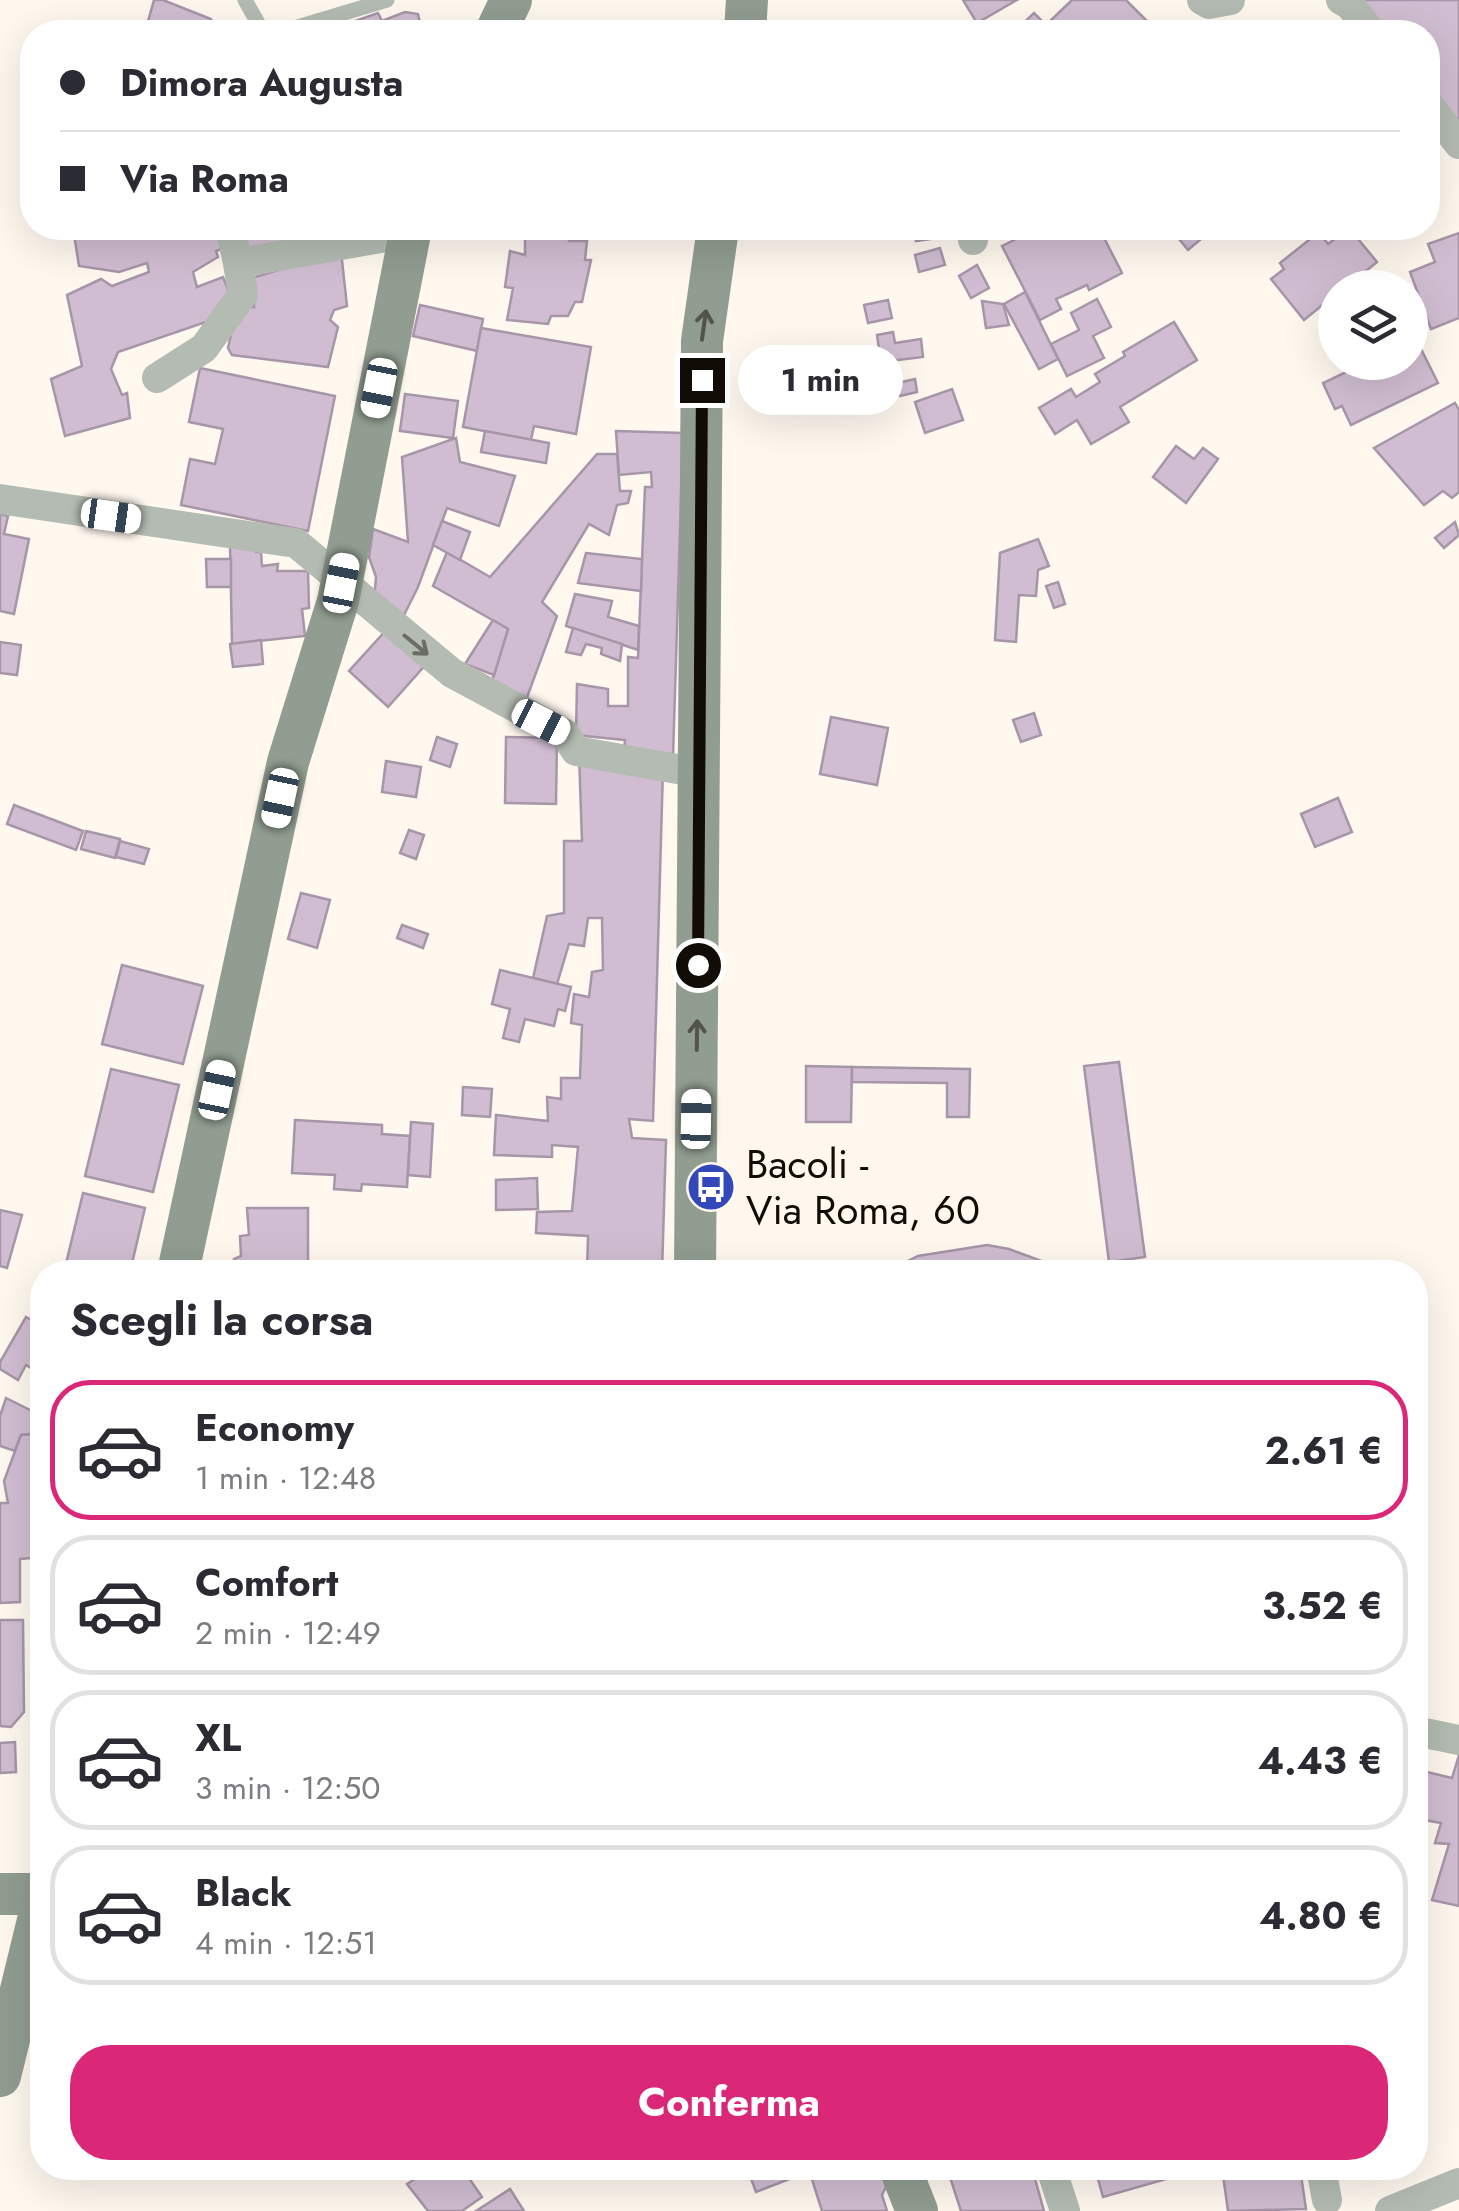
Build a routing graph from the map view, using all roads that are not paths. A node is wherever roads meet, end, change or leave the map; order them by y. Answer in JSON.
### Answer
{"nodes":[{"id":1,"x":387,"y":0,"type":"edge"},
{"id":2,"x":1202,"y":0,"type":"edge"},
{"id":3,"x":1230,"y":0,"type":"edge"},
{"id":4,"x":1340,"y":0,"type":"edge"},
{"id":5,"x":321,"y":20,"type":"edge"},
{"id":6,"x":1362,"y":20,"type":"edge"},
{"id":7,"x":1440,"y":119,"type":"edge"},
{"id":8,"x":1459,"y":144,"type":"edge"},
{"id":9,"x":233,"y":240,"type":"edge"},
{"id":10,"x":358,"y":240,"type":"edge"},
{"id":11,"x":408,"y":240,"type":"edge"},
{"id":12,"x":716,"y":240,"type":"edge"},
{"id":13,"x":238,"y":263,"type":"junction"},
{"id":14,"x":157,"y":378,"type":"dead end"},
{"id":15,"x":0,"y":499,"type":"edge"},
{"id":16,"x":341,"y":583,"type":"junction"},
{"id":17,"x":700,"y":773,"type":"junction"},
{"id":18,"x":181,"y":1260,"type":"edge"},
{"id":19,"x":694,"y":1260,"type":"edge"},
{"id":20,"x":1428,"y":1734,"type":"edge"},
{"id":21,"x":1459,"y":1740,"type":"edge"},
{"id":22,"x":0,"y":1894,"type":"edge"},
{"id":23,"x":30,"y":1894,"type":"edge"},
{"id":24,"x":30,"y":1953,"type":"edge"},
{"id":25,"x":0,"y":2076,"type":"edge"},
{"id":26,"x":904,"y":2180,"type":"edge"},
{"id":27,"x":1055,"y":2180,"type":"edge"},
{"id":28,"x":1323,"y":2180,"type":"edge"},
{"id":29,"x":1459,"y":2183,"type":"edge"},
{"id":30,"x":1327,"y":2200,"type":"dead end"},
{"id":31,"x":916,"y":2211,"type":"edge"},
{"id":32,"x":1065,"y":2211,"type":"edge"},
{"id":33,"x":1390,"y":2211,"type":"edge"}],
"edges":[{"from":1,"to":5,"type":"lane"},
{"from":2,"to":3,"type":"street"},
{"from":4,"to":6,"type":"street"},
{"from":7,"to":8,"type":"street"},
{"from":9,"to":13,"type":"street"},
{"from":10,"to":13,"type":"street"},
{"from":11,"to":16,"type":"main road"},
{"from":17,"to":12,"type":"main road","one_way":true},
{"from":13,"to":14,"type":"street"},
{"from":15,"to":16,"type":"street"},
{"from":16,"to":17,"type":"street","one_way":true},
{"from":16,"to":18,"type":"main road"},
{"from":19,"to":17,"type":"main road","one_way":true},
{"from":20,"to":21,"type":"street"},
{"from":22,"to":23,"type":"main road"},
{"from":24,"to":25,"type":"main road"},
{"from":26,"to":31,"type":"main road"},
{"from":27,"to":32,"type":"street"},
{"from":28,"to":30,"type":"street"},
{"from":29,"to":33,"type":"street"}]}
